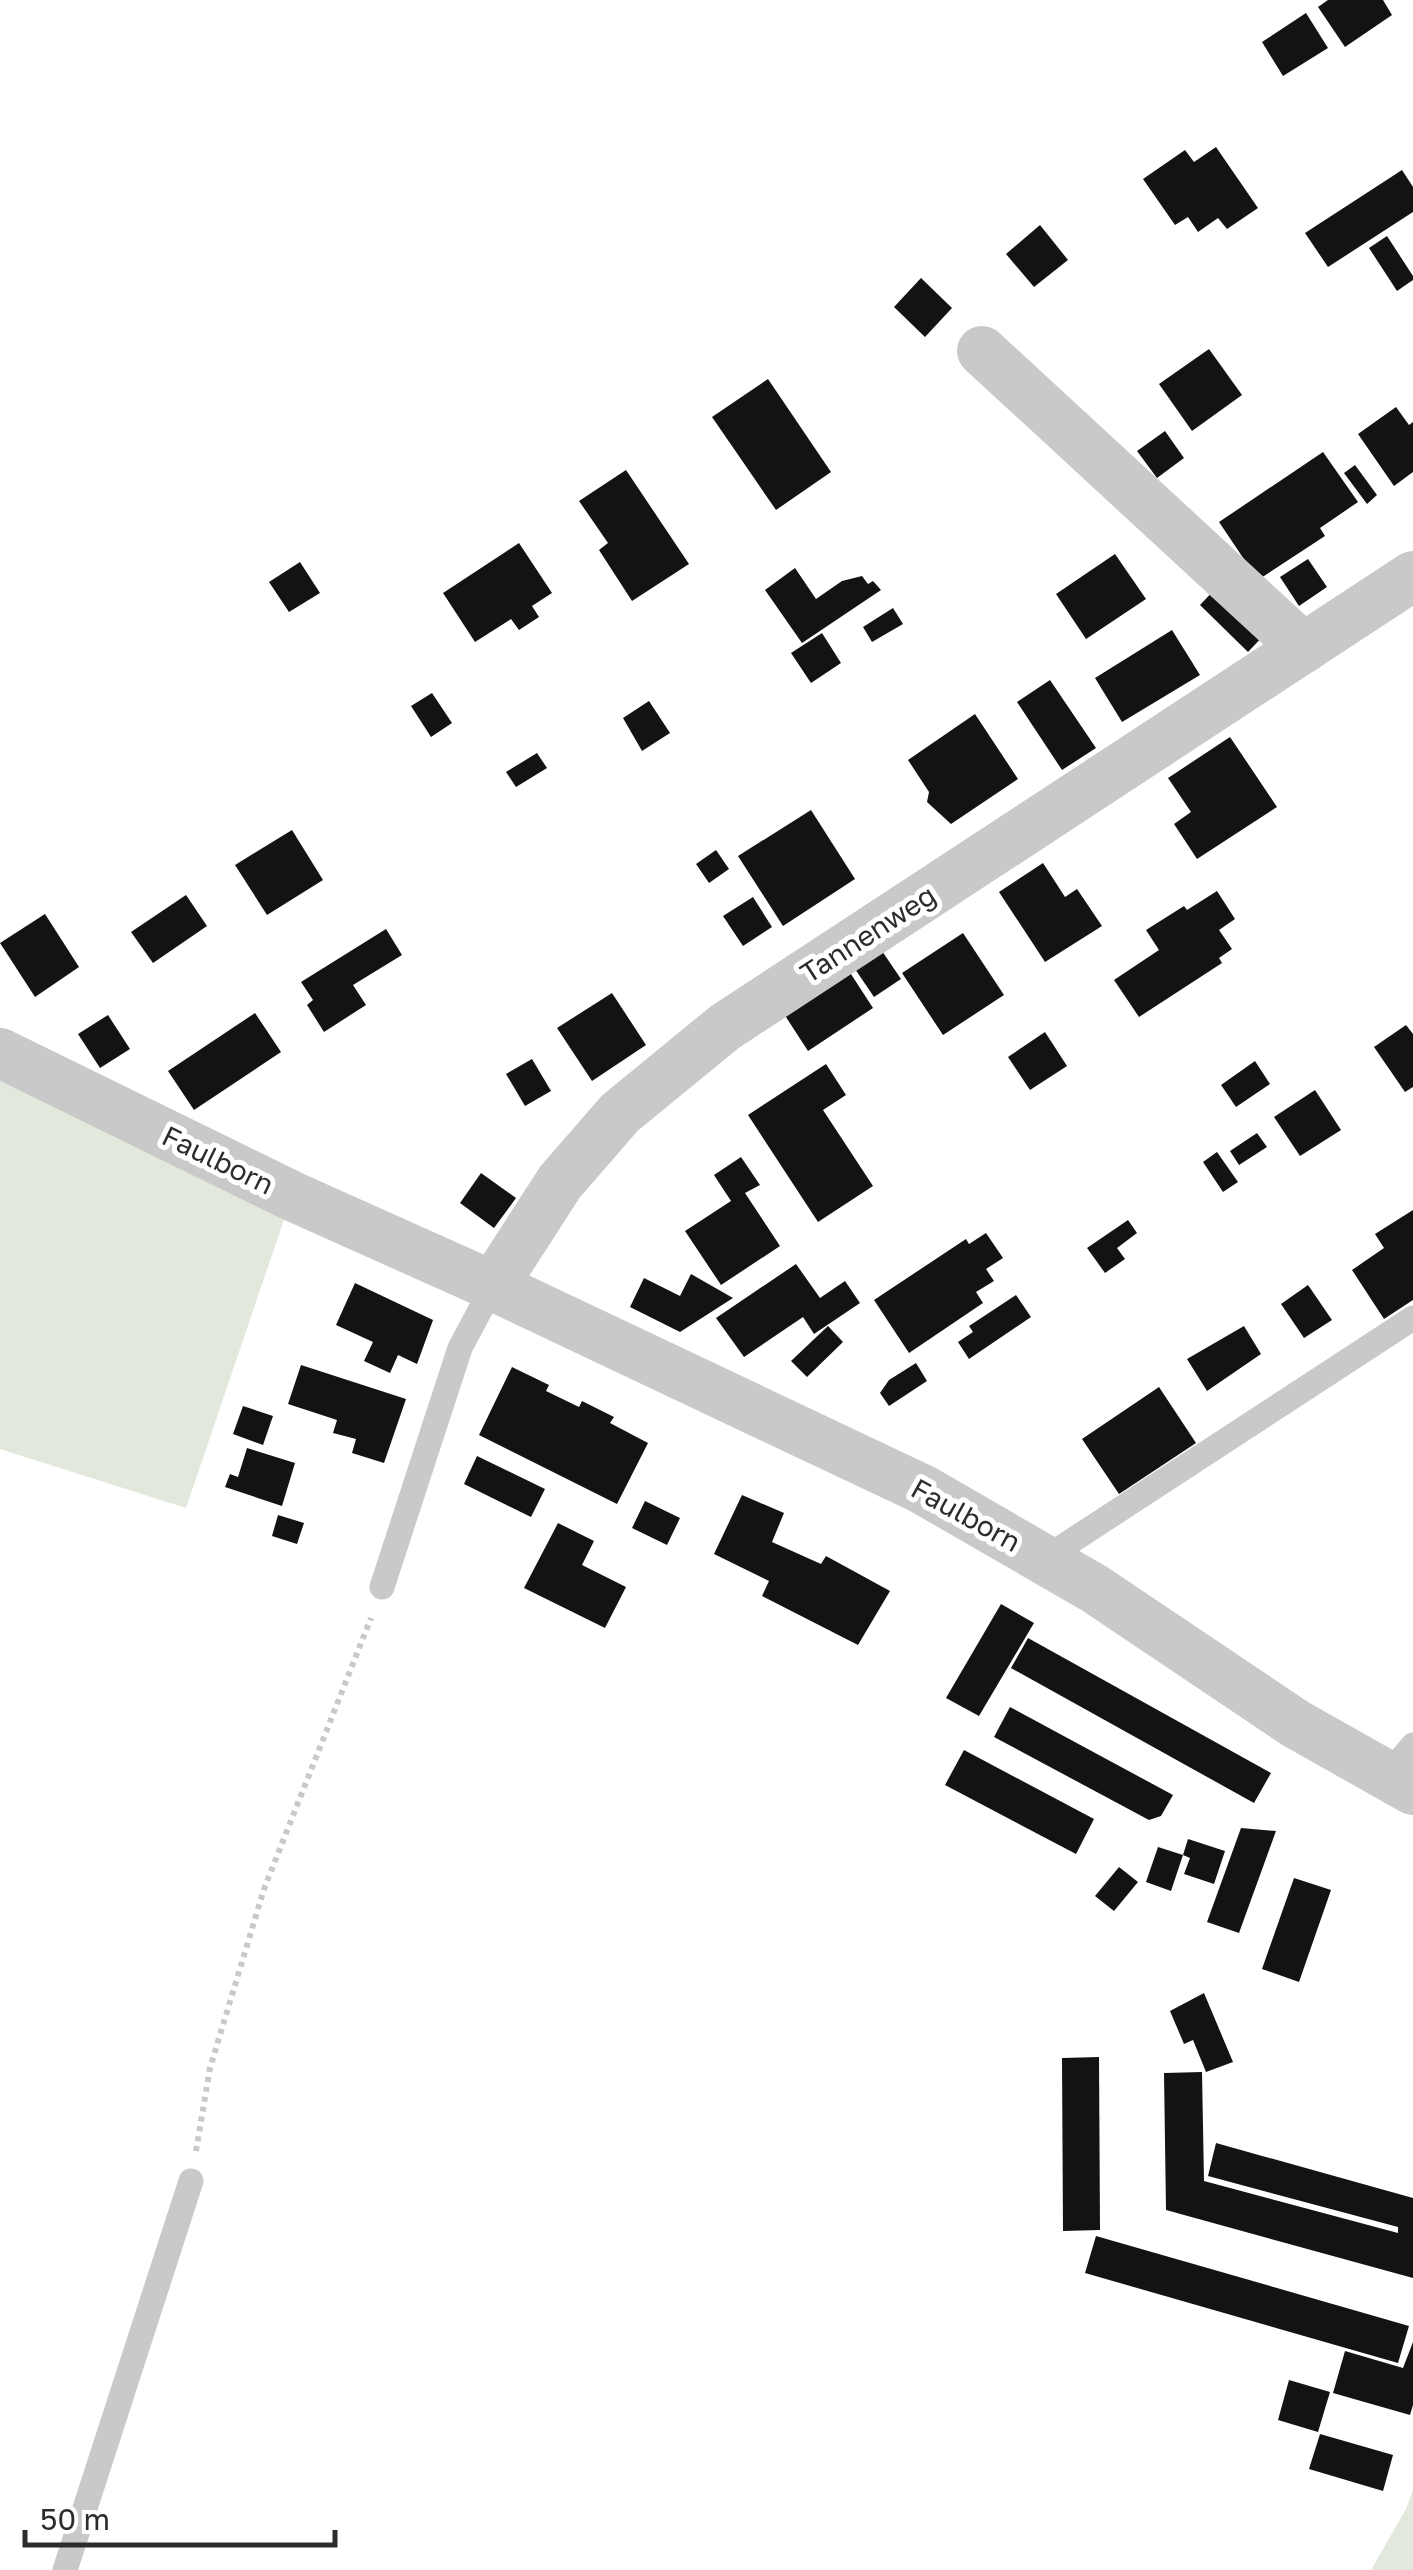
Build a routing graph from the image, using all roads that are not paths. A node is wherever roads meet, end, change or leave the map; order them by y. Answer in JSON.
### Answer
{"nodes":[{"id":1,"x":982,"y":351,"type":"dead end"},
{"id":2,"x":1413,"y":576,"type":"edge"},
{"id":3,"x":1304,"y":648,"type":"junction"},
{"id":4,"x":0,"y":1053,"type":"edge"},
{"id":5,"x":493,"y":1286,"type":"junction"},
{"id":6,"x":1413,"y":1318,"type":"edge"},
{"id":7,"x":1044,"y":1560,"type":"junction"},
{"id":8,"x":382,"y":1587,"type":"road end"},
{"id":9,"x":1405,"y":1770,"type":"edge"},
{"id":10,"x":190,"y":2182,"type":"road end"},
{"id":11,"x":64,"y":2570,"type":"edge"}],
"edges":[{"from":1,"to":3,"type":"street"},
{"from":2,"to":3,"type":"street","name":"Tannenweg"},
{"from":3,"to":5,"type":"street","name":"Tannenweg"},
{"from":4,"to":5,"type":"street","name":"Faulborn"},
{"from":5,"to":7,"type":"street","name":"Faulborn"},
{"from":5,"to":8,"type":"lane"},
{"from":6,"to":7,"type":"lane"},
{"from":7,"to":9,"type":"street","name":"Faulborn"},
{"from":10,"to":11,"type":"lane"}]}
